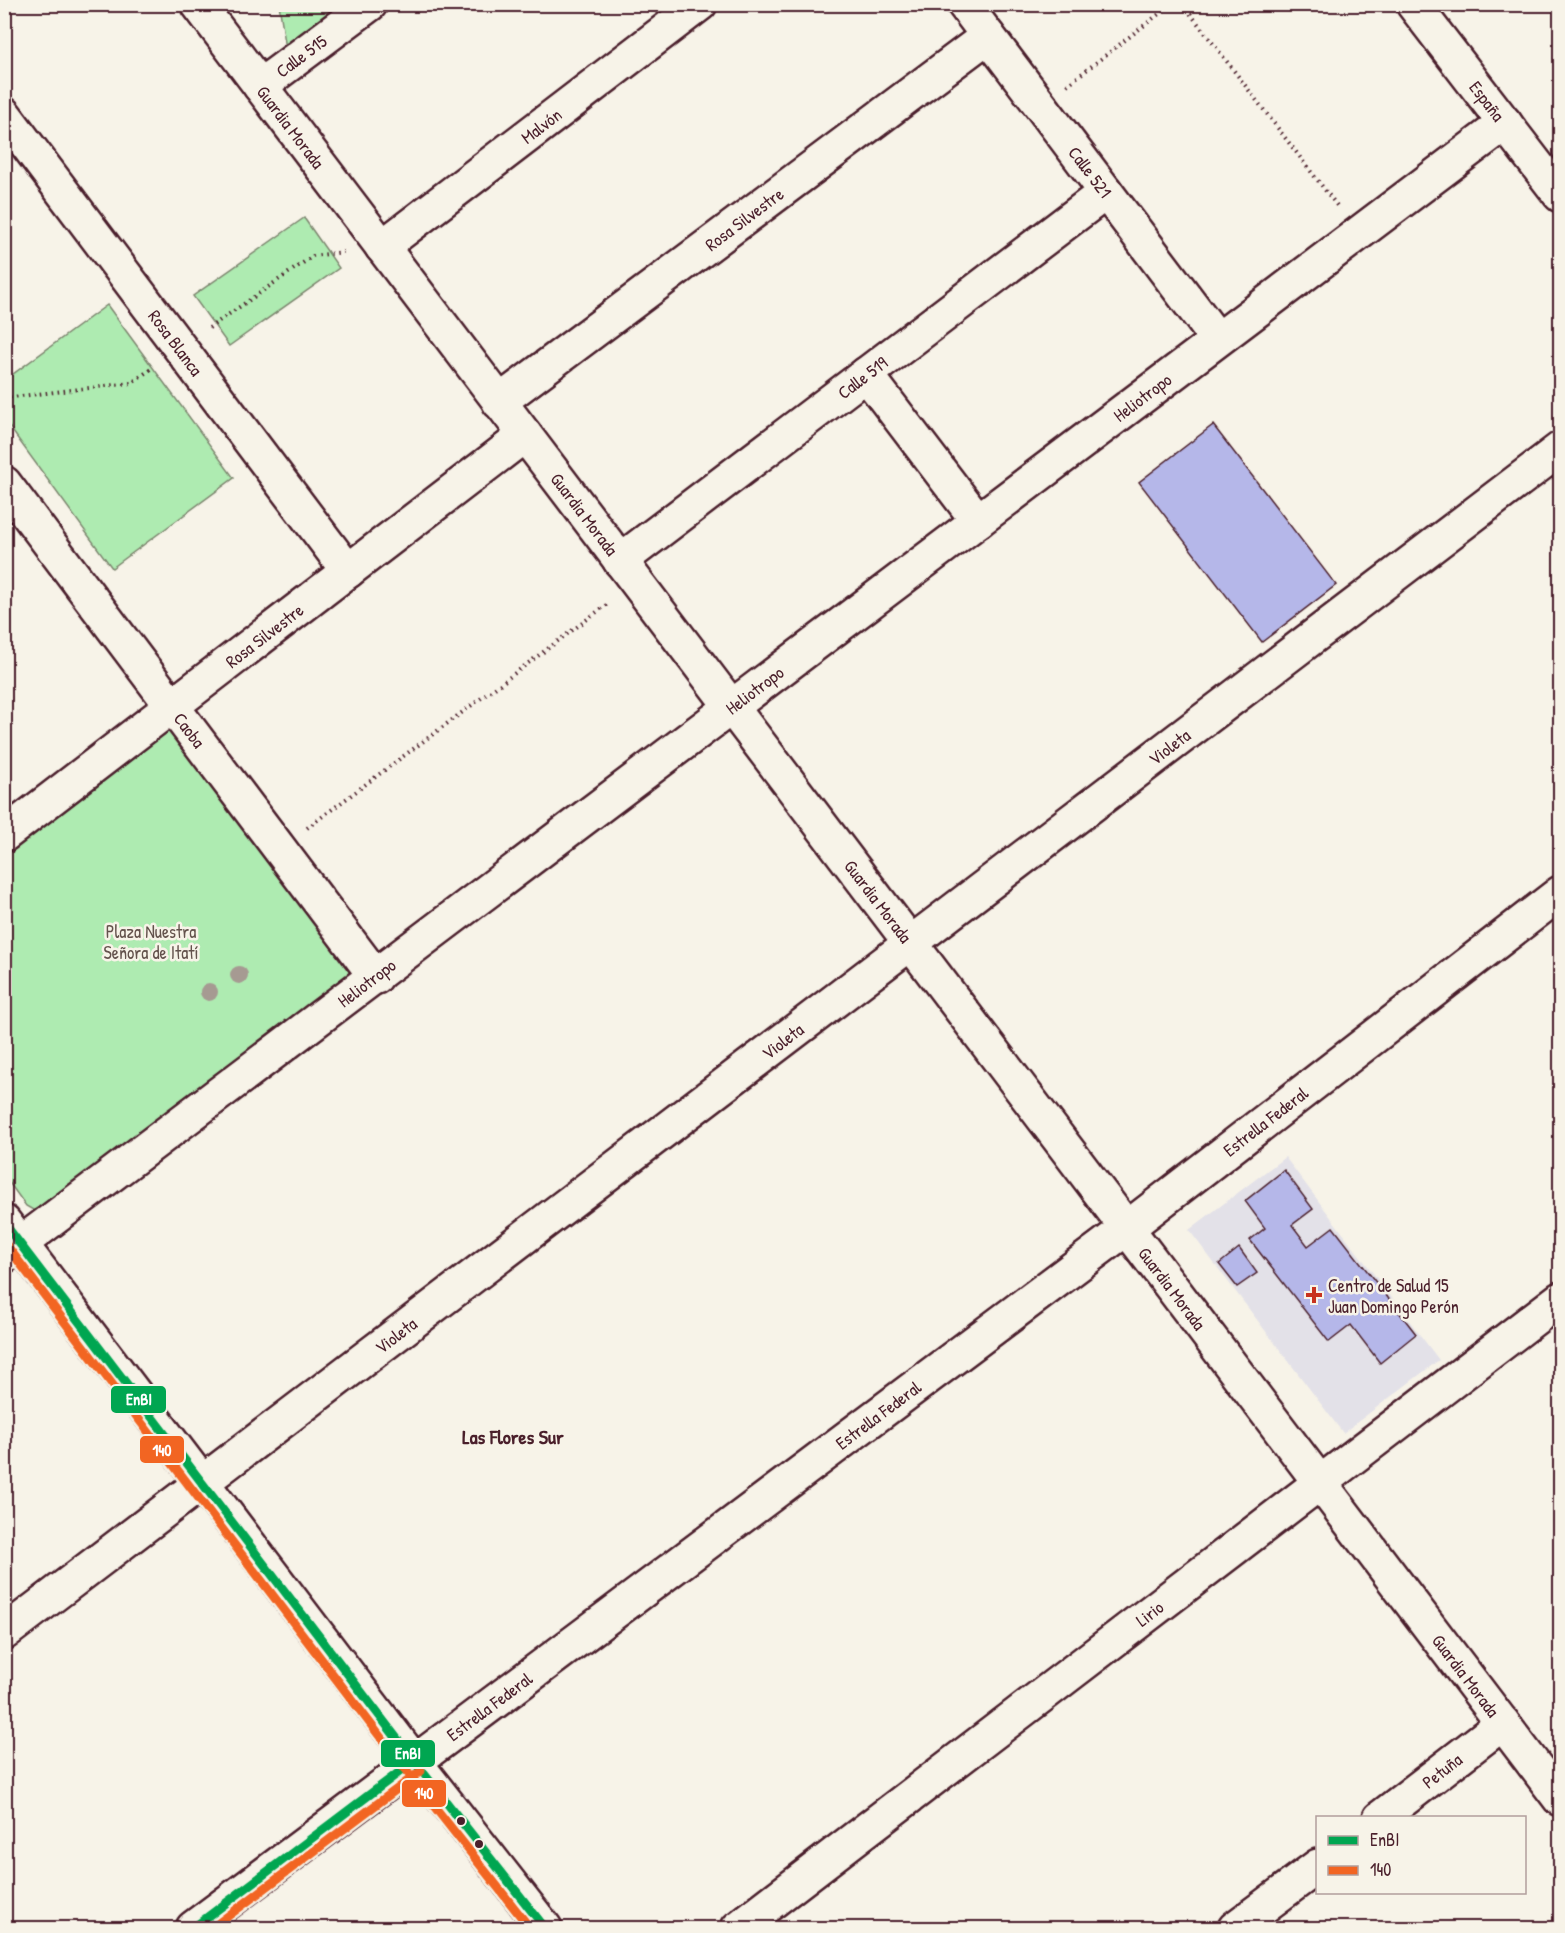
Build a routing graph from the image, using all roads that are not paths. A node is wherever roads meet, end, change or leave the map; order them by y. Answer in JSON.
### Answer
{"nodes":[{"id":1,"x":198,"y":4,"type":"edge"},
{"id":2,"x":370,"y":4,"type":"edge"},
{"id":3,"x":700,"y":4,"type":"edge"},
{"id":4,"x":964,"y":4,"type":"edge"},
{"id":5,"x":1413,"y":4,"type":"edge"},
{"id":6,"x":988,"y":36,"type":"junction"},
{"id":7,"x":260,"y":86,"type":"junction"},
{"id":8,"x":4,"y":114,"type":"edge"},
{"id":9,"x":1505,"y":123,"type":"junction"},
{"id":10,"x":1106,"y":192,"type":"junction"},
{"id":11,"x":1560,"y":195,"type":"edge"},
{"id":12,"x":382,"y":247,"type":"junction"},
{"id":13,"x":1217,"y":339,"type":"junction"},
{"id":14,"x":866,"y":374,"type":"junction"},
{"id":15,"x":500,"y":402,"type":"junction"},
{"id":16,"x":525,"y":435,"type":"junction"},
{"id":17,"x":1560,"y":449,"type":"edge"},
{"id":18,"x":4,"y":483,"type":"edge"},
{"id":19,"x":978,"y":521,"type":"junction"},
{"id":20,"x":348,"y":571,"type":"junction"},
{"id":21,"x":628,"y":571,"type":"junction"},
{"id":22,"x":173,"y":706,"type":"junction"},
{"id":23,"x":732,"y":707,"type":"junction"},
{"id":24,"x":4,"y":835,"type":"edge"},
{"id":25,"x":1560,"y":893,"type":"edge"},
{"id":26,"x":911,"y":943,"type":"junction"},
{"id":27,"x":376,"y":977,"type":"junction"},
{"id":28,"x":1127,"y":1228,"type":"junction"},
{"id":29,"x":10,"y":1240,"type":"edge"},
{"id":30,"x":1560,"y":1299,"type":"edge"},
{"id":31,"x":202,"y":1482,"type":"junction"},
{"id":32,"x":1321,"y":1484,"type":"junction"},
{"id":33,"x":4,"y":1632,"type":"edge"},
{"id":34,"x":1503,"y":1723,"type":"junction"},
{"id":35,"x":414,"y":1761,"type":"junction"},
{"id":36,"x":1560,"y":1799,"type":"edge"},
{"id":37,"x":1383,"y":1816,"type":"edge"},
{"id":38,"x":1316,"y":1867,"type":"edge"},
{"id":39,"x":193,"y":1929,"type":"edge"},
{"id":40,"x":545,"y":1929,"type":"edge"},
{"id":41,"x":738,"y":1929,"type":"edge"},
{"id":42,"x":1235,"y":1929,"type":"edge"}],
"edges":[{"from":1,"to":7,"type":"street","name":"Guardia Morada"},
{"from":2,"to":7,"type":"street","name":"Calle 515"},
{"from":3,"to":12,"type":"street","name":"Malvón"},
{"from":4,"to":6,"type":"street","name":"Calle 521"},
{"from":5,"to":9,"type":"street","name":"España"},
{"from":6,"to":10,"type":"street","name":"Calle 521"},
{"from":6,"to":15,"type":"street","name":"Rosa Silvestre"},
{"from":7,"to":12,"type":"street","name":"Guardia Morada"},
{"from":8,"to":20,"type":"street","name":"Rosa Blanca"},
{"from":9,"to":11,"type":"street","name":"España"},
{"from":9,"to":13,"type":"street","name":"Heliotropo"},
{"from":10,"to":13,"type":"street","name":"Calle 521"},
{"from":10,"to":14,"type":"street","name":"Calle 519"},
{"from":12,"to":15,"type":"street","name":"Guardia Morada"},
{"from":13,"to":19,"type":"street","name":"Heliotropo"},
{"from":14,"to":19,"type":"street"},
{"from":14,"to":21,"type":"street","name":"Calle 519"},
{"from":15,"to":16,"type":"street","name":"Guardia Morada"},
{"from":16,"to":20,"type":"street","name":"Rosa Silvestre"},
{"from":16,"to":21,"type":"street","name":"Guardia Morada"},
{"from":17,"to":26,"type":"street","name":"Violeta"},
{"from":18,"to":22,"type":"street","name":"Caoba"},
{"from":19,"to":23,"type":"street","name":"Heliotropo"},
{"from":20,"to":22,"type":"street","name":"Rosa Silvestre"},
{"from":21,"to":23,"type":"street","name":"Guardia Morada"},
{"from":22,"to":24,"type":"street","name":"Rosa Silvestre"},
{"from":22,"to":27,"type":"street","name":"Caoba"},
{"from":23,"to":26,"type":"street","name":"Guardia Morada"},
{"from":23,"to":27,"type":"street","name":"Heliotropo"},
{"from":25,"to":28,"type":"street","name":"Estrella Federal"},
{"from":26,"to":28,"type":"street","name":"Guardia Morada"},
{"from":26,"to":31,"type":"street","name":"Violeta"},
{"from":27,"to":29,"type":"street","name":"Heliotropo"},
{"from":28,"to":32,"type":"street","name":"Guardia Morada"},
{"from":28,"to":35,"type":"street","name":"Estrella Federal"},
{"from":29,"to":31,"type":"street"},
{"from":30,"to":32,"type":"street","name":"Lirio"},
{"from":31,"to":33,"type":"street","name":"Violeta"},
{"from":31,"to":35,"type":"street"},
{"from":32,"to":34,"type":"street","name":"Guardia Morada"},
{"from":32,"to":41,"type":"street","name":"Lirio"},
{"from":34,"to":36,"type":"street","name":"Guardia Morada"},
{"from":34,"to":37,"type":"street","name":"Petuña"},
{"from":35,"to":39,"type":"street","name":"Estrella Federal"},
{"from":35,"to":40,"type":"street"},
{"from":38,"to":42,"type":"street"}]}
